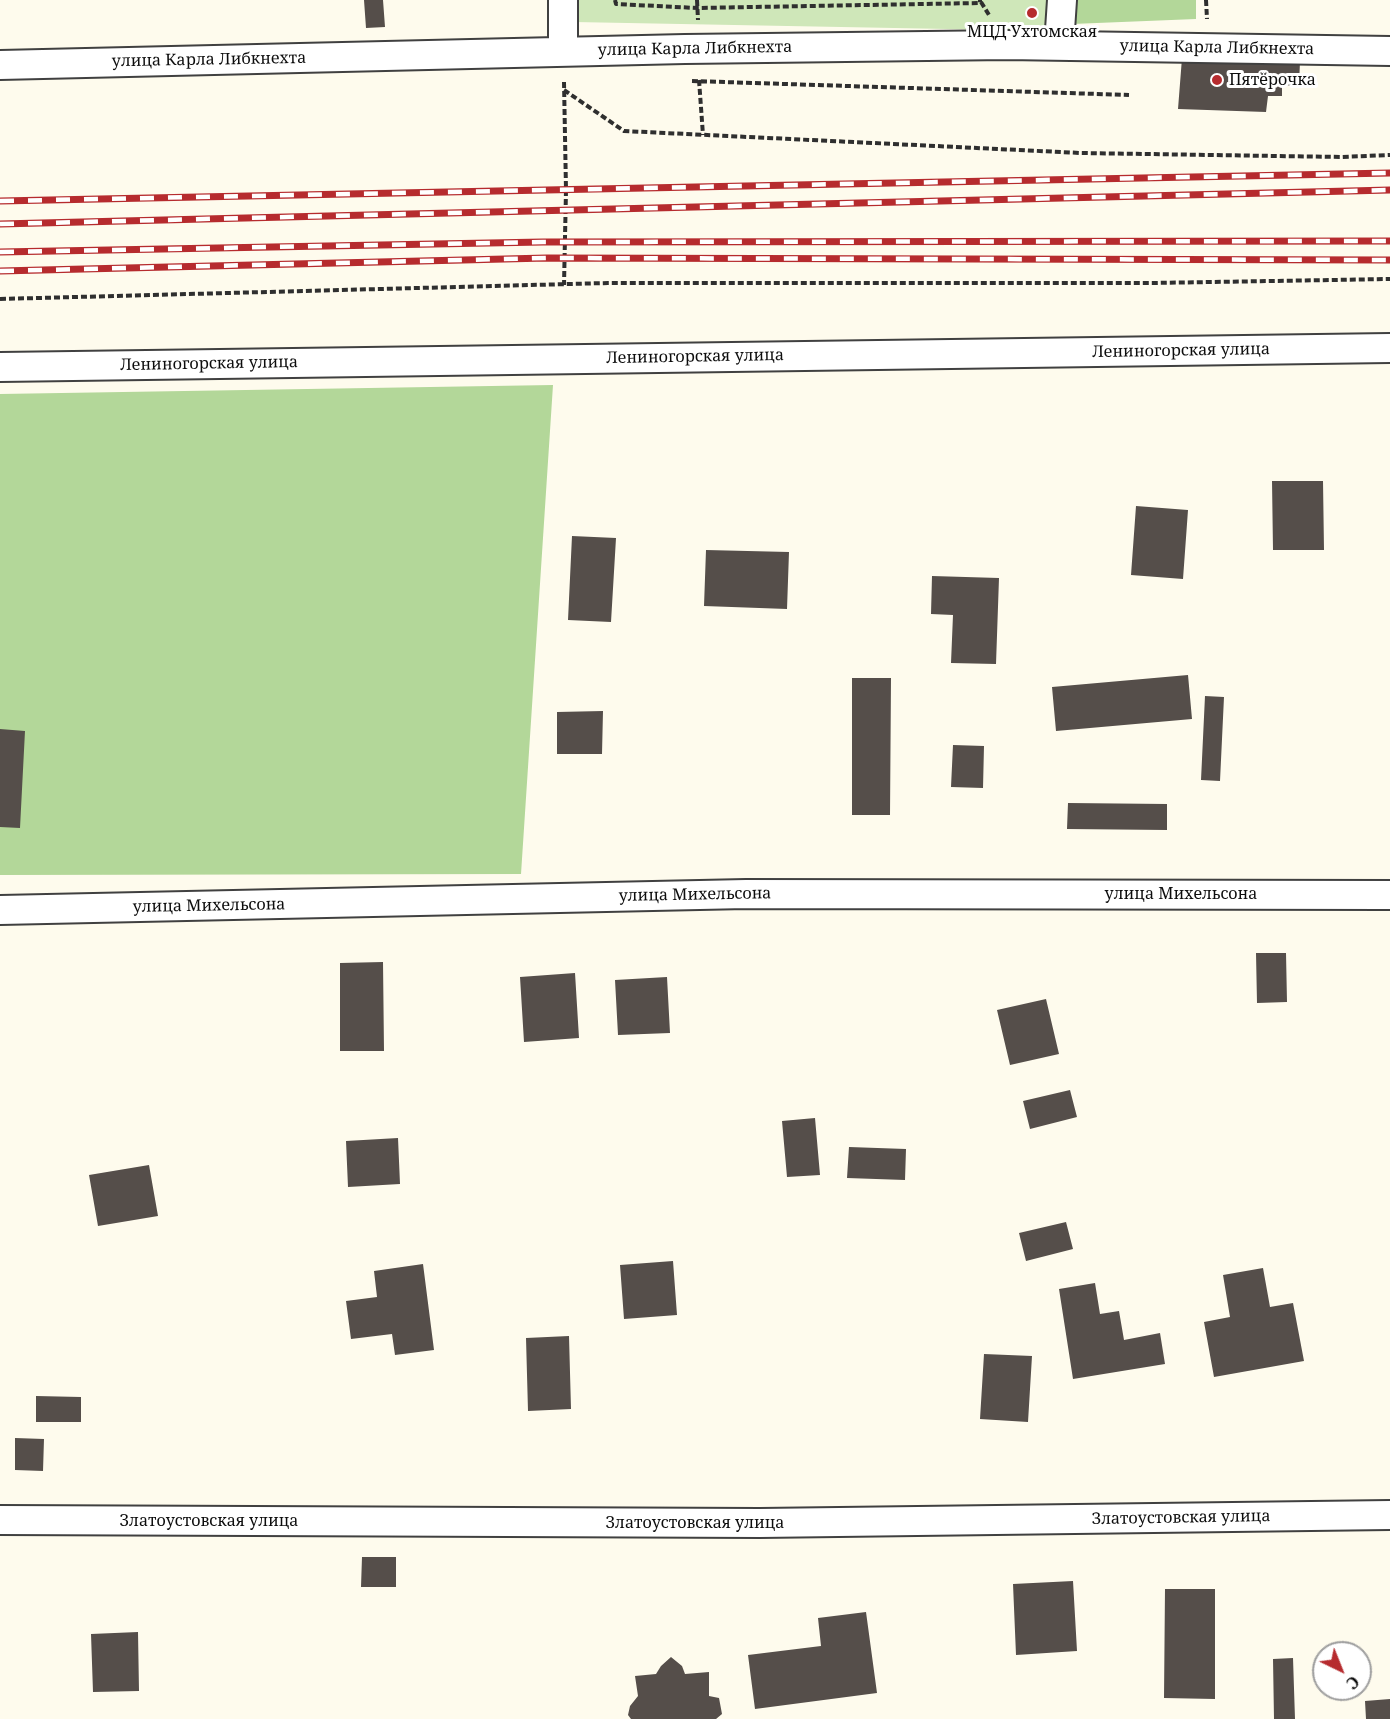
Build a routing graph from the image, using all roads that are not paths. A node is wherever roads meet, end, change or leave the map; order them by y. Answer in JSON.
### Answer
{"nodes":[{"id":1,"x":563,"y":0,"type":"edge"},
{"id":2,"x":1062,"y":0,"type":"edge"},
{"id":3,"x":1059,"y":45,"type":"junction"},
{"id":4,"x":1390,"y":51,"type":"edge"},
{"id":5,"x":0,"y":65,"type":"edge"},
{"id":6,"x":560,"y":65,"type":"junction"},
{"id":7,"x":1390,"y":348,"type":"edge"},
{"id":8,"x":0,"y":367,"type":"edge"},
{"id":9,"x":1390,"y":895,"type":"edge"},
{"id":10,"x":0,"y":910,"type":"edge"},
{"id":11,"x":1390,"y":1515,"type":"edge"},
{"id":12,"x":0,"y":1520,"type":"edge"}],
"edges":[{"from":1,"to":6,"type":"street"},
{"from":2,"to":3,"type":"street"},
{"from":3,"to":4,"type":"street","name":"улица Карла Либкнехта"},
{"from":3,"to":6,"type":"street","name":"улица Карла Либкнехта"},
{"from":5,"to":6,"type":"street","name":"улица Карла Либкнехта"},
{"from":7,"to":8,"type":"street","name":"Лениногорская улица"},
{"from":9,"to":10,"type":"street","name":"улица Михельсона"},
{"from":11,"to":12,"type":"street","name":"Златоустовская улица"}]}
